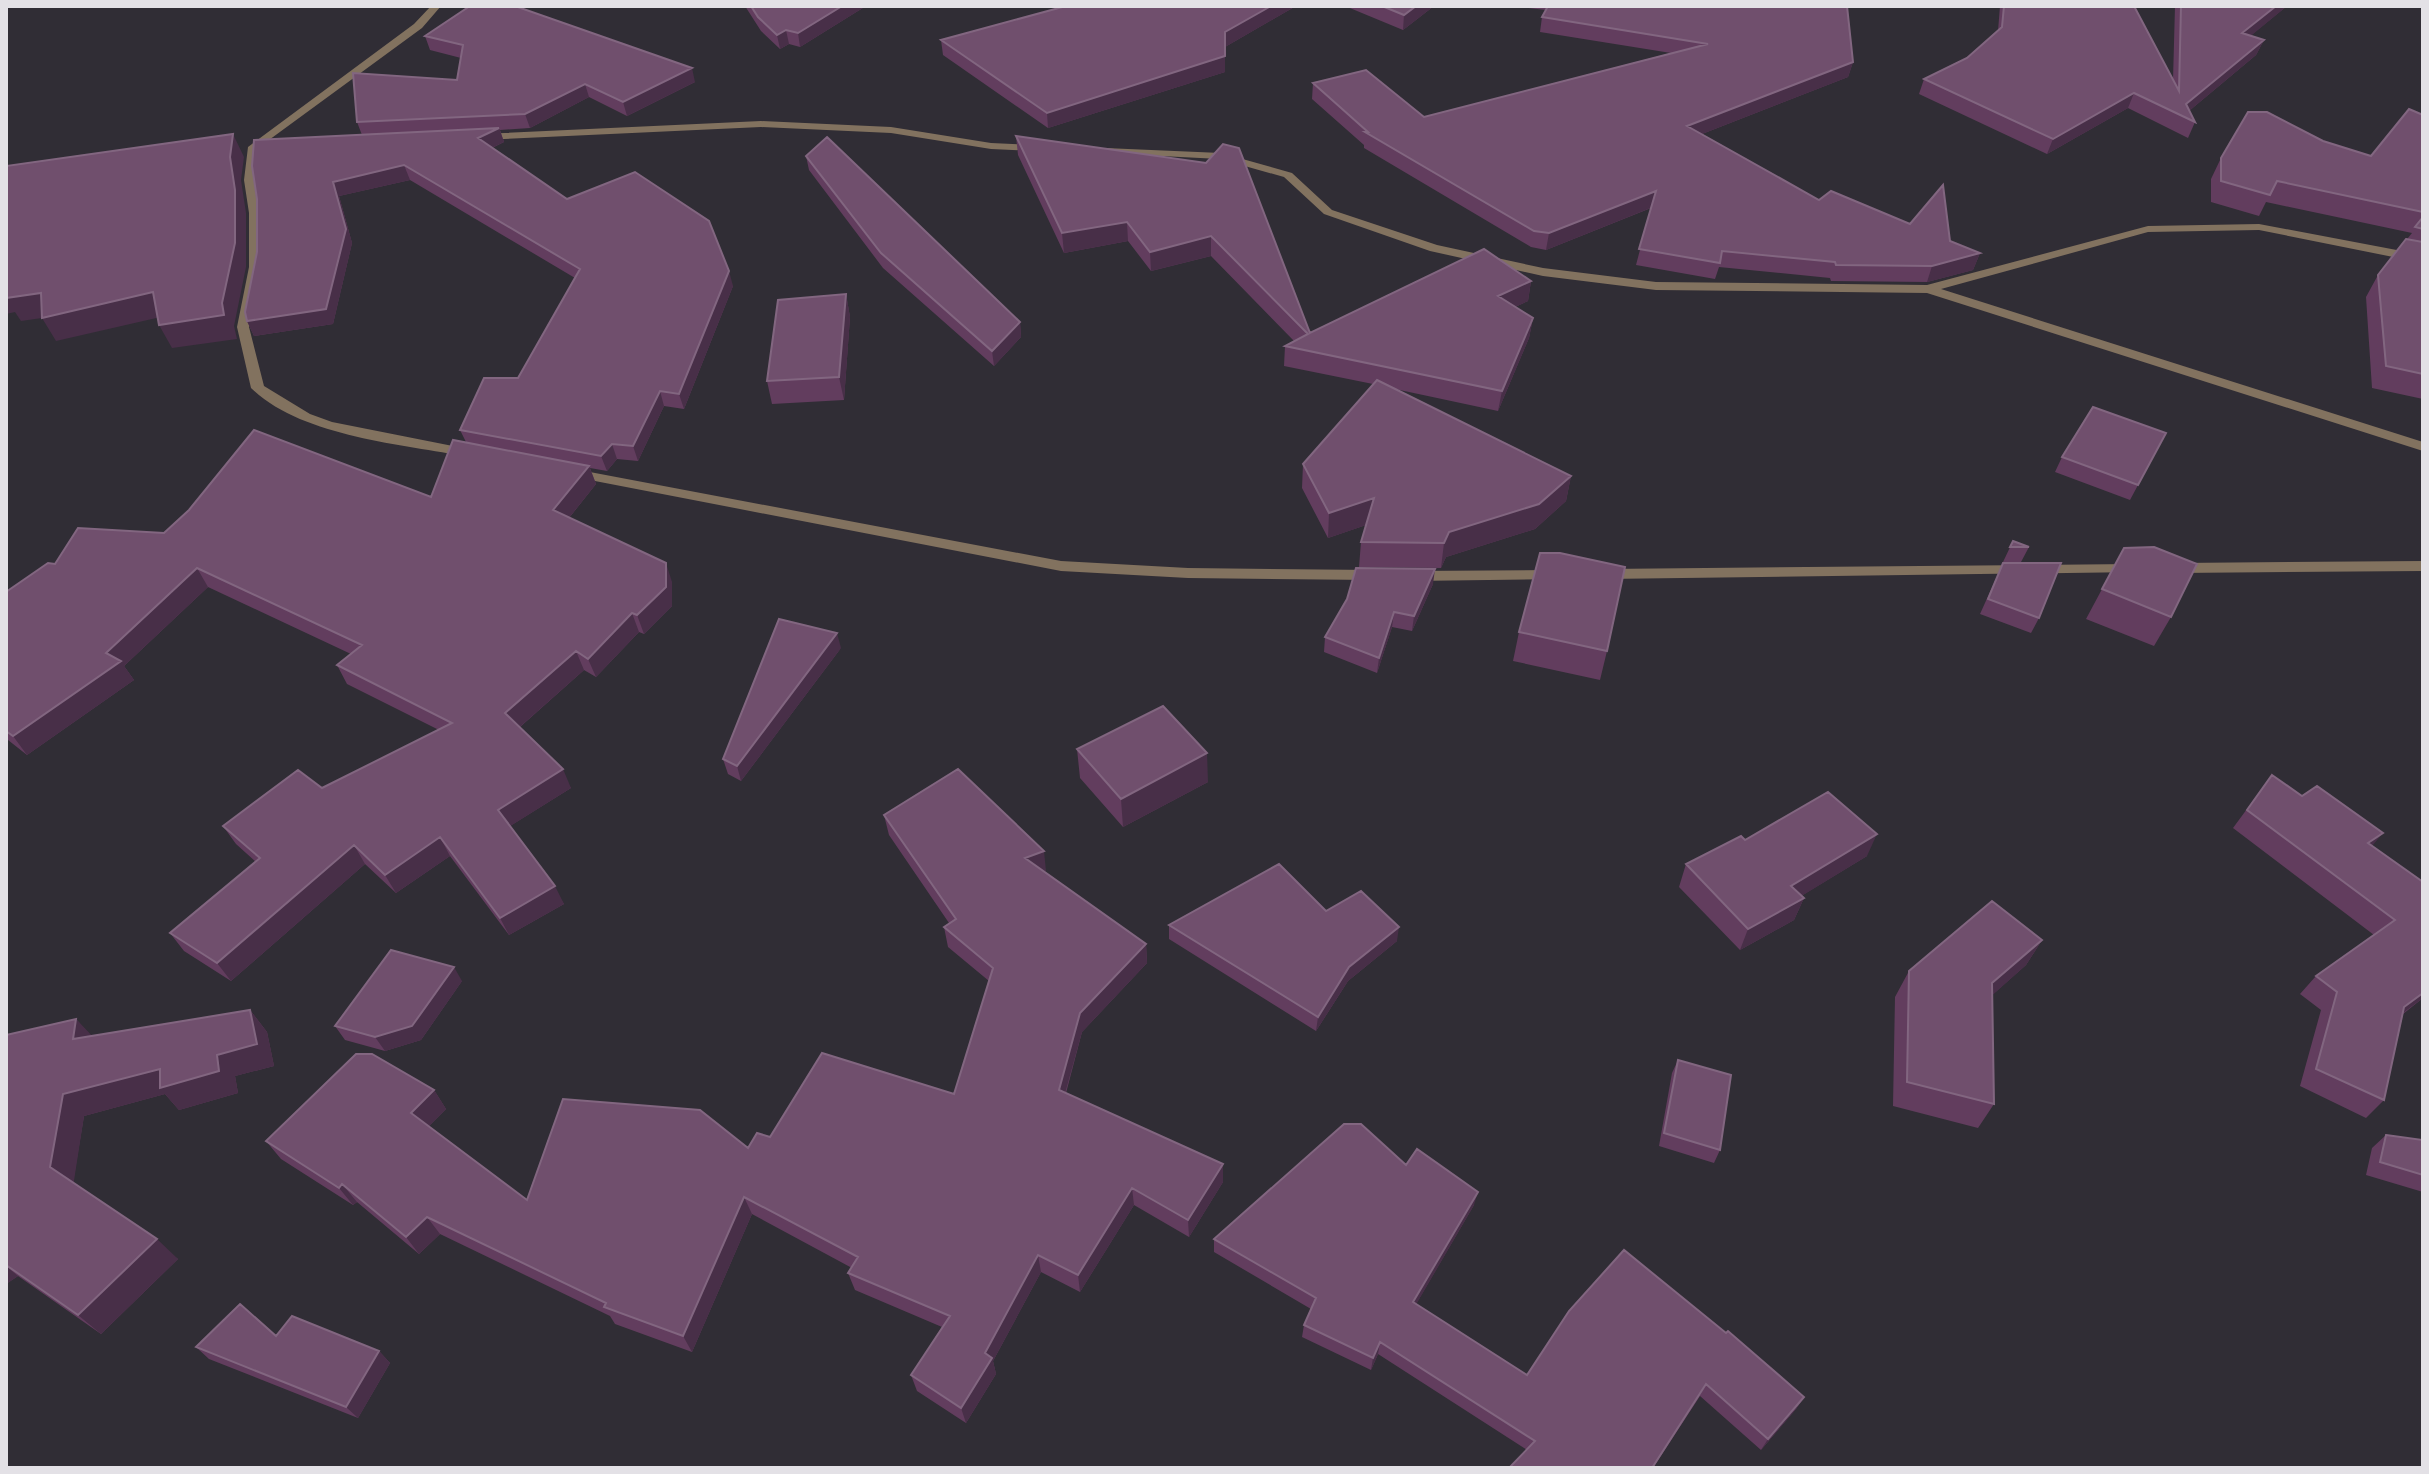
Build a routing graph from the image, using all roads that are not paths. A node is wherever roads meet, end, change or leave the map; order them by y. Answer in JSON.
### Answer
{"nodes":[{"id":1,"x":436,"y":6,"type":"edge"},
{"id":2,"x":475,"y":137,"type":"edge"},
{"id":3,"x":253,"y":147,"type":"junction"},
{"id":4,"x":269,"y":147,"type":"edge"},
{"id":5,"x":1046,"y":148,"type":"edge"},
{"id":6,"x":1089,"y":150,"type":"edge"},
{"id":7,"x":2423,"y":259,"type":"edge"},
{"id":8,"x":1927,"y":289,"type":"junction"},
{"id":9,"x":2423,"y":447,"type":"edge"},
{"id":10,"x":485,"y":456,"type":"edge"},
{"id":11,"x":563,"y":471,"type":"edge"},
{"id":12,"x":2423,"y":566,"type":"edge"},
{"id":13,"x":2152,"y":568,"type":"edge"},
{"id":14,"x":2168,"y":568,"type":"edge"},
{"id":15,"x":1563,"y":574,"type":"edge"},
{"id":16,"x":1594,"y":574,"type":"edge"}],
"edges":[{"from":1,"to":3,"type":"street"},
{"from":2,"to":5,"type":"street"},
{"from":3,"to":4,"type":"street"},
{"from":3,"to":10,"type":"street"},
{"from":6,"to":8,"type":"street"},
{"from":7,"to":8,"type":"street"},
{"from":8,"to":9,"type":"street"},
{"from":11,"to":15,"type":"street"},
{"from":12,"to":14,"type":"street"},
{"from":13,"to":16,"type":"street"}]}
